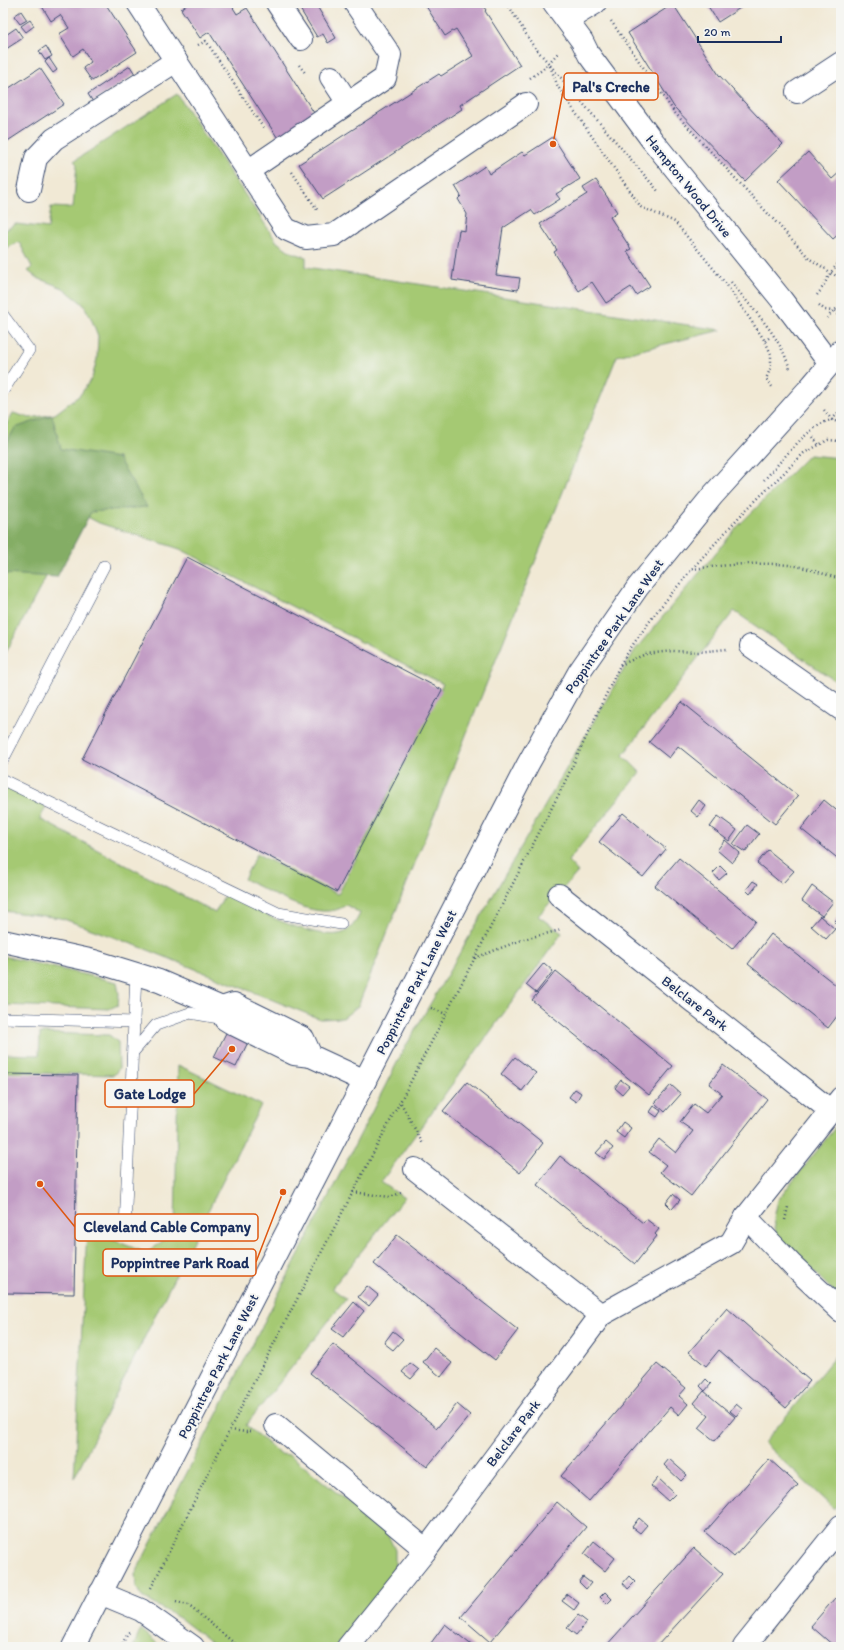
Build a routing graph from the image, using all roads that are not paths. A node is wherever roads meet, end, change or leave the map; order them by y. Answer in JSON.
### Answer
{"nodes":[{"id":1,"x":138,"y":3,"type":"edge"},
{"id":2,"x":277,"y":3,"type":"edge"},
{"id":3,"x":355,"y":3,"type":"edge"},
{"id":4,"x":601,"y":10,"type":"edge"},
{"id":5,"x":566,"y":19,"type":"edge"},
{"id":6,"x":301,"y":39,"type":"dead end"},
{"id":7,"x":176,"y":61,"type":"junction"},
{"id":8,"x":841,"y":63,"type":"edge"},
{"id":9,"x":331,"y":77,"type":"dead end"},
{"id":10,"x":797,"y":92,"type":"dead end"},
{"id":11,"x":348,"y":103,"type":"junction"},
{"id":12,"x":526,"y":104,"type":"road end"},
{"id":13,"x":248,"y":171,"type":"junction"},
{"id":14,"x":30,"y":190,"type":"dead end"},
{"id":15,"x":3,"y":315,"type":"edge"},
{"id":16,"x":837,"y":364,"type":"edge"},
{"id":17,"x":3,"y":391,"type":"edge"},
{"id":18,"x":104,"y":566,"type":"dead end"},
{"id":19,"x":751,"y":646,"type":"road end"},
{"id":20,"x":841,"y":709,"type":"edge"},
{"id":21,"x":3,"y":760,"type":"edge"},
{"id":22,"x":3,"y":780,"type":"edge"},
{"id":23,"x":559,"y":895,"type":"dead end"},
{"id":24,"x":341,"y":924,"type":"dead end"},
{"id":25,"x":3,"y":941,"type":"edge"},
{"id":26,"x":136,"y":974,"type":"junction"},
{"id":27,"x":224,"y":1013,"type":"junction"},
{"id":28,"x":3,"y":1018,"type":"edge"},
{"id":29,"x":135,"y":1022,"type":"junction"},
{"id":30,"x":134,"y":1051,"type":"junction"},
{"id":31,"x":365,"y":1081,"type":"junction"},
{"id":32,"x":836,"y":1105,"type":"edge"},
{"id":33,"x":423,"y":1175,"type":"road end"},
{"id":34,"x":746,"y":1217,"type":"junction"},
{"id":35,"x":125,"y":1229,"type":"dead end"},
{"id":36,"x":841,"y":1311,"type":"edge"},
{"id":37,"x":601,"y":1316,"type":"junction"},
{"id":38,"x":276,"y":1425,"type":"dead end"},
{"id":39,"x":841,"y":1526,"type":"edge"},
{"id":40,"x":426,"y":1550,"type":"junction"},
{"id":41,"x":100,"y":1593,"type":"junction"},
{"id":42,"x":73,"y":1647,"type":"edge"},
{"id":43,"x":193,"y":1647,"type":"edge"},
{"id":44,"x":348,"y":1647,"type":"edge"},
{"id":45,"x":744,"y":1647,"type":"edge"}],
"edges":[{"from":1,"to":7,"type":"street"},
{"from":2,"to":6,"type":"street"},
{"from":3,"to":11,"type":"street"},
{"from":4,"to":5,"type":"street"},
{"from":5,"to":16,"type":"street","name":"Hampton Wood Drive"},
{"from":7,"to":13,"type":"street"},
{"from":7,"to":14,"type":"street"},
{"from":8,"to":10,"type":"street"},
{"from":9,"to":11,"type":"street"},
{"from":11,"to":13,"type":"street"},
{"from":12,"to":13,"type":"street"},
{"from":15,"to":17,"type":"lane"},
{"from":16,"to":31,"type":"street","name":"Poppintree Park Lane West"},
{"from":18,"to":21,"type":"lane"},
{"from":19,"to":20,"type":"street"},
{"from":22,"to":24,"type":"lane"},
{"from":23,"to":32,"type":"street","name":"Belclare Park"},
{"from":25,"to":26,"type":"street"},
{"from":26,"to":27,"type":"street"},
{"from":26,"to":29,"type":"lane"},
{"from":27,"to":30,"type":"lane"},
{"from":27,"to":31,"type":"street"},
{"from":28,"to":29,"type":"lane"},
{"from":29,"to":30,"type":"lane"},
{"from":30,"to":35,"type":"lane"},
{"from":31,"to":41,"type":"street","name":"Poppintree Park Lane West"},
{"from":32,"to":34,"type":"street","name":"Belclare Park"},
{"from":33,"to":37,"type":"street"},
{"from":34,"to":36,"type":"street"},
{"from":34,"to":37,"type":"street","name":"Belclare Park"},
{"from":37,"to":40,"type":"street","name":"Belclare Park"},
{"from":38,"to":40,"type":"street"},
{"from":39,"to":45,"type":"street"},
{"from":40,"to":44,"type":"street","name":"Belclare Park"},
{"from":41,"to":42,"type":"street","name":"Poppintree Park Lane West"},
{"from":41,"to":43,"type":"street"}]}
